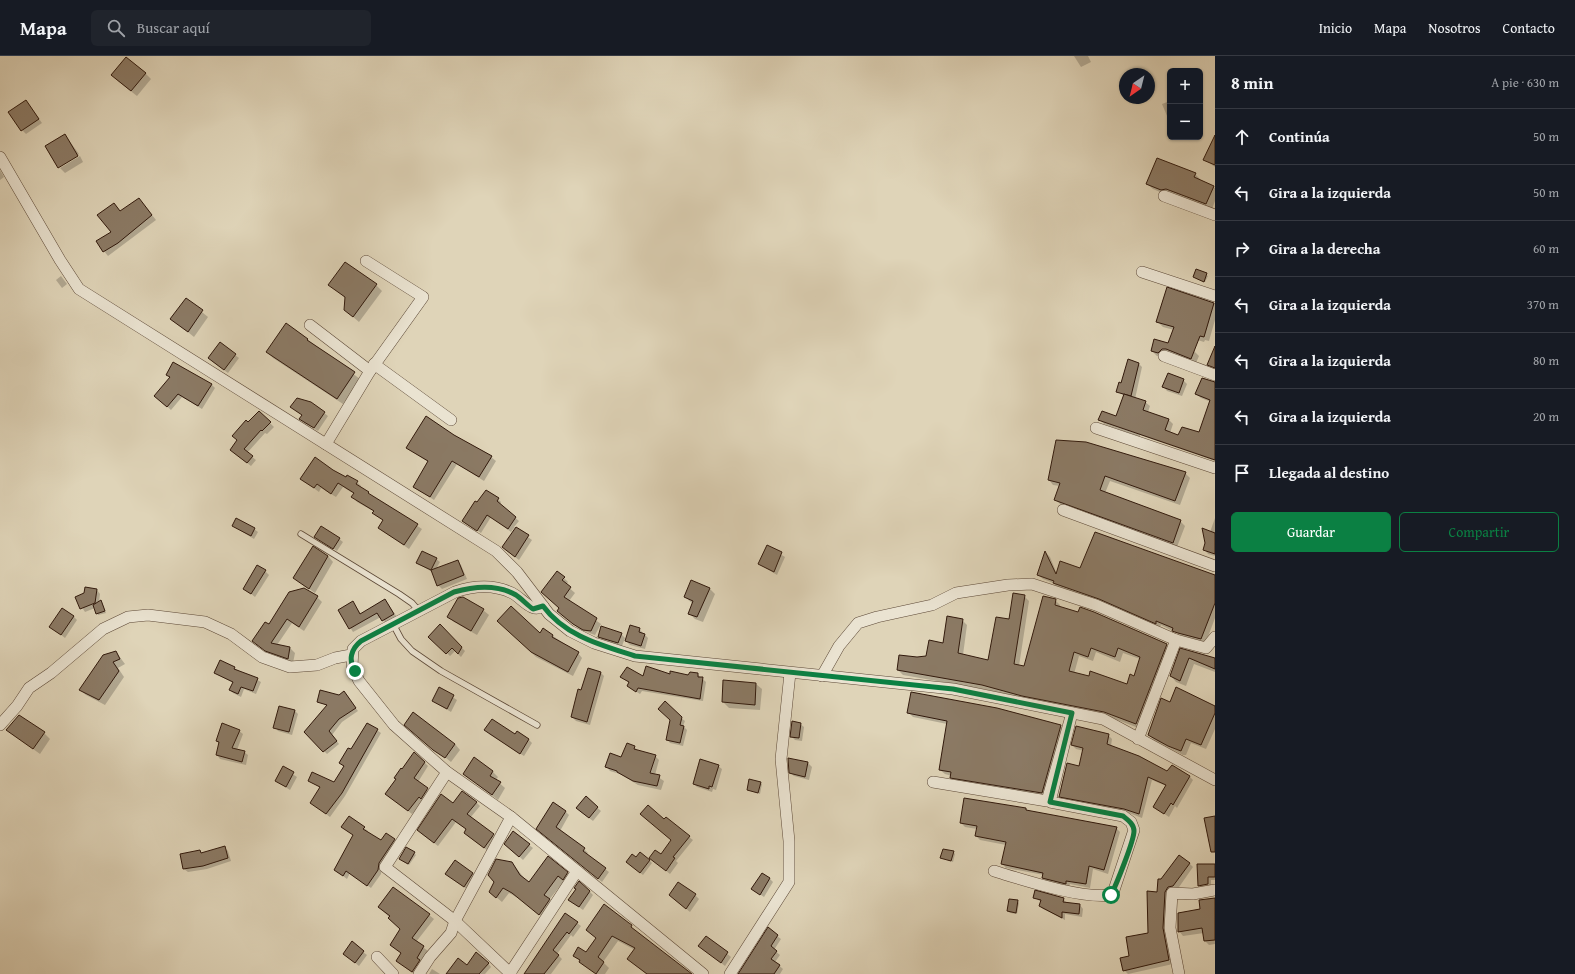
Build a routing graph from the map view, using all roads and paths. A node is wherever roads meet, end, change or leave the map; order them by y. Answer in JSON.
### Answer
{"nodes":[{"id":1,"x":0,"y":157,"type":"edge"},
{"id":2,"x":1164,"y":196,"type":"dead end"},
{"id":3,"x":1215,"y":215,"type":"edge"},
{"id":4,"x":366,"y":261,"type":"dead end"},
{"id":5,"x":1142,"y":272,"type":"dead end"},
{"id":6,"x":1215,"y":296,"type":"edge"},
{"id":7,"x":310,"y":326,"type":"dead end"},
{"id":8,"x":1164,"y":356,"type":"dead end"},
{"id":9,"x":372,"y":368,"type":"junction"},
{"id":10,"x":1215,"y":375,"type":"edge"},
{"id":11,"x":451,"y":420,"type":"dead end"},
{"id":12,"x":1096,"y":428,"type":"dead end"},
{"id":13,"x":326,"y":444,"type":"junction"},
{"id":14,"x":1215,"y":468,"type":"edge"},
{"id":15,"x":1063,"y":510,"type":"dead end"},
{"id":16,"x":301,"y":534,"type":"dead end"},
{"id":17,"x":1215,"y":566,"type":"edge"},
{"id":18,"x":543,"y":606,"type":"junction"},
{"id":19,"x":419,"y":611,"type":"junction"},
{"id":20,"x":394,"y":624,"type":"junction"},
{"id":21,"x":1215,"y":637,"type":"edge"},
{"id":22,"x":1176,"y":640,"type":"junction"},
{"id":23,"x":351,"y":655,"type":"junction"},
{"id":24,"x":790,"y":673,"type":"junction"},
{"id":25,"x":822,"y":676,"type":"junction"},
{"id":26,"x":1072,"y":713,"type":"junction"},
{"id":27,"x":0,"y":725,"type":"edge"},
{"id":28,"x":537,"y":725,"type":"dead end"},
{"id":29,"x":1138,"y":739,"type":"junction"},
{"id":30,"x":447,"y":772,"type":"junction"},
{"id":31,"x":1215,"y":780,"type":"edge"},
{"id":32,"x":933,"y":782,"type":"dead end"},
{"id":33,"x":511,"y":818,"type":"junction"},
{"id":34,"x":577,"y":871,"type":"junction"},
{"id":35,"x":994,"y":871,"type":"dead end"},
{"id":36,"x":1215,"y":890,"type":"edge"},
{"id":37,"x":455,"y":921,"type":"junction"},
{"id":38,"x":377,"y":957,"type":"dead end"},
{"id":39,"x":393,"y":974,"type":"edge"},
{"id":40,"x":419,"y":974,"type":"edge"},
{"id":41,"x":511,"y":974,"type":"edge"},
{"id":42,"x":703,"y":974,"type":"edge"},
{"id":43,"x":730,"y":974,"type":"edge"},
{"id":44,"x":1179,"y":974,"type":"edge"}],
"edges":[{"from":1,"to":13,"type":"street"},
{"from":2,"to":3,"type":"street"},
{"from":4,"to":9,"type":"street"},
{"from":5,"to":6,"type":"street"},
{"from":7,"to":9,"type":"street"},
{"from":8,"to":10,"type":"street"},
{"from":9,"to":11,"type":"street"},
{"from":9,"to":13,"type":"street"},
{"from":12,"to":14,"type":"street"},
{"from":13,"to":18,"type":"street"},
{"from":15,"to":17,"type":"street"},
{"from":16,"to":19,"type":"lane"},
{"from":18,"to":19,"type":"street"},
{"from":18,"to":24,"type":"street"},
{"from":19,"to":20,"type":"street"},
{"from":20,"to":23,"type":"street"},
{"from":20,"to":28,"type":"lane"},
{"from":21,"to":22,"type":"street"},
{"from":22,"to":25,"type":"street"},
{"from":22,"to":29,"type":"street"},
{"from":23,"to":27,"type":"street"},
{"from":23,"to":30,"type":"street"},
{"from":24,"to":25,"type":"street"},
{"from":24,"to":43,"type":"street"},
{"from":25,"to":26,"type":"street"},
{"from":26,"to":29,"type":"street"},
{"from":26,"to":32,"type":"street"},
{"from":26,"to":35,"type":"street"},
{"from":29,"to":31,"type":"street"},
{"from":30,"to":33,"type":"street"},
{"from":30,"to":37,"type":"street"},
{"from":33,"to":34,"type":"street"},
{"from":33,"to":37,"type":"street"},
{"from":34,"to":41,"type":"street"},
{"from":34,"to":42,"type":"street"},
{"from":36,"to":44,"type":"street"},
{"from":37,"to":40,"type":"street"},
{"from":37,"to":41,"type":"street"},
{"from":38,"to":39,"type":"street"}]}
